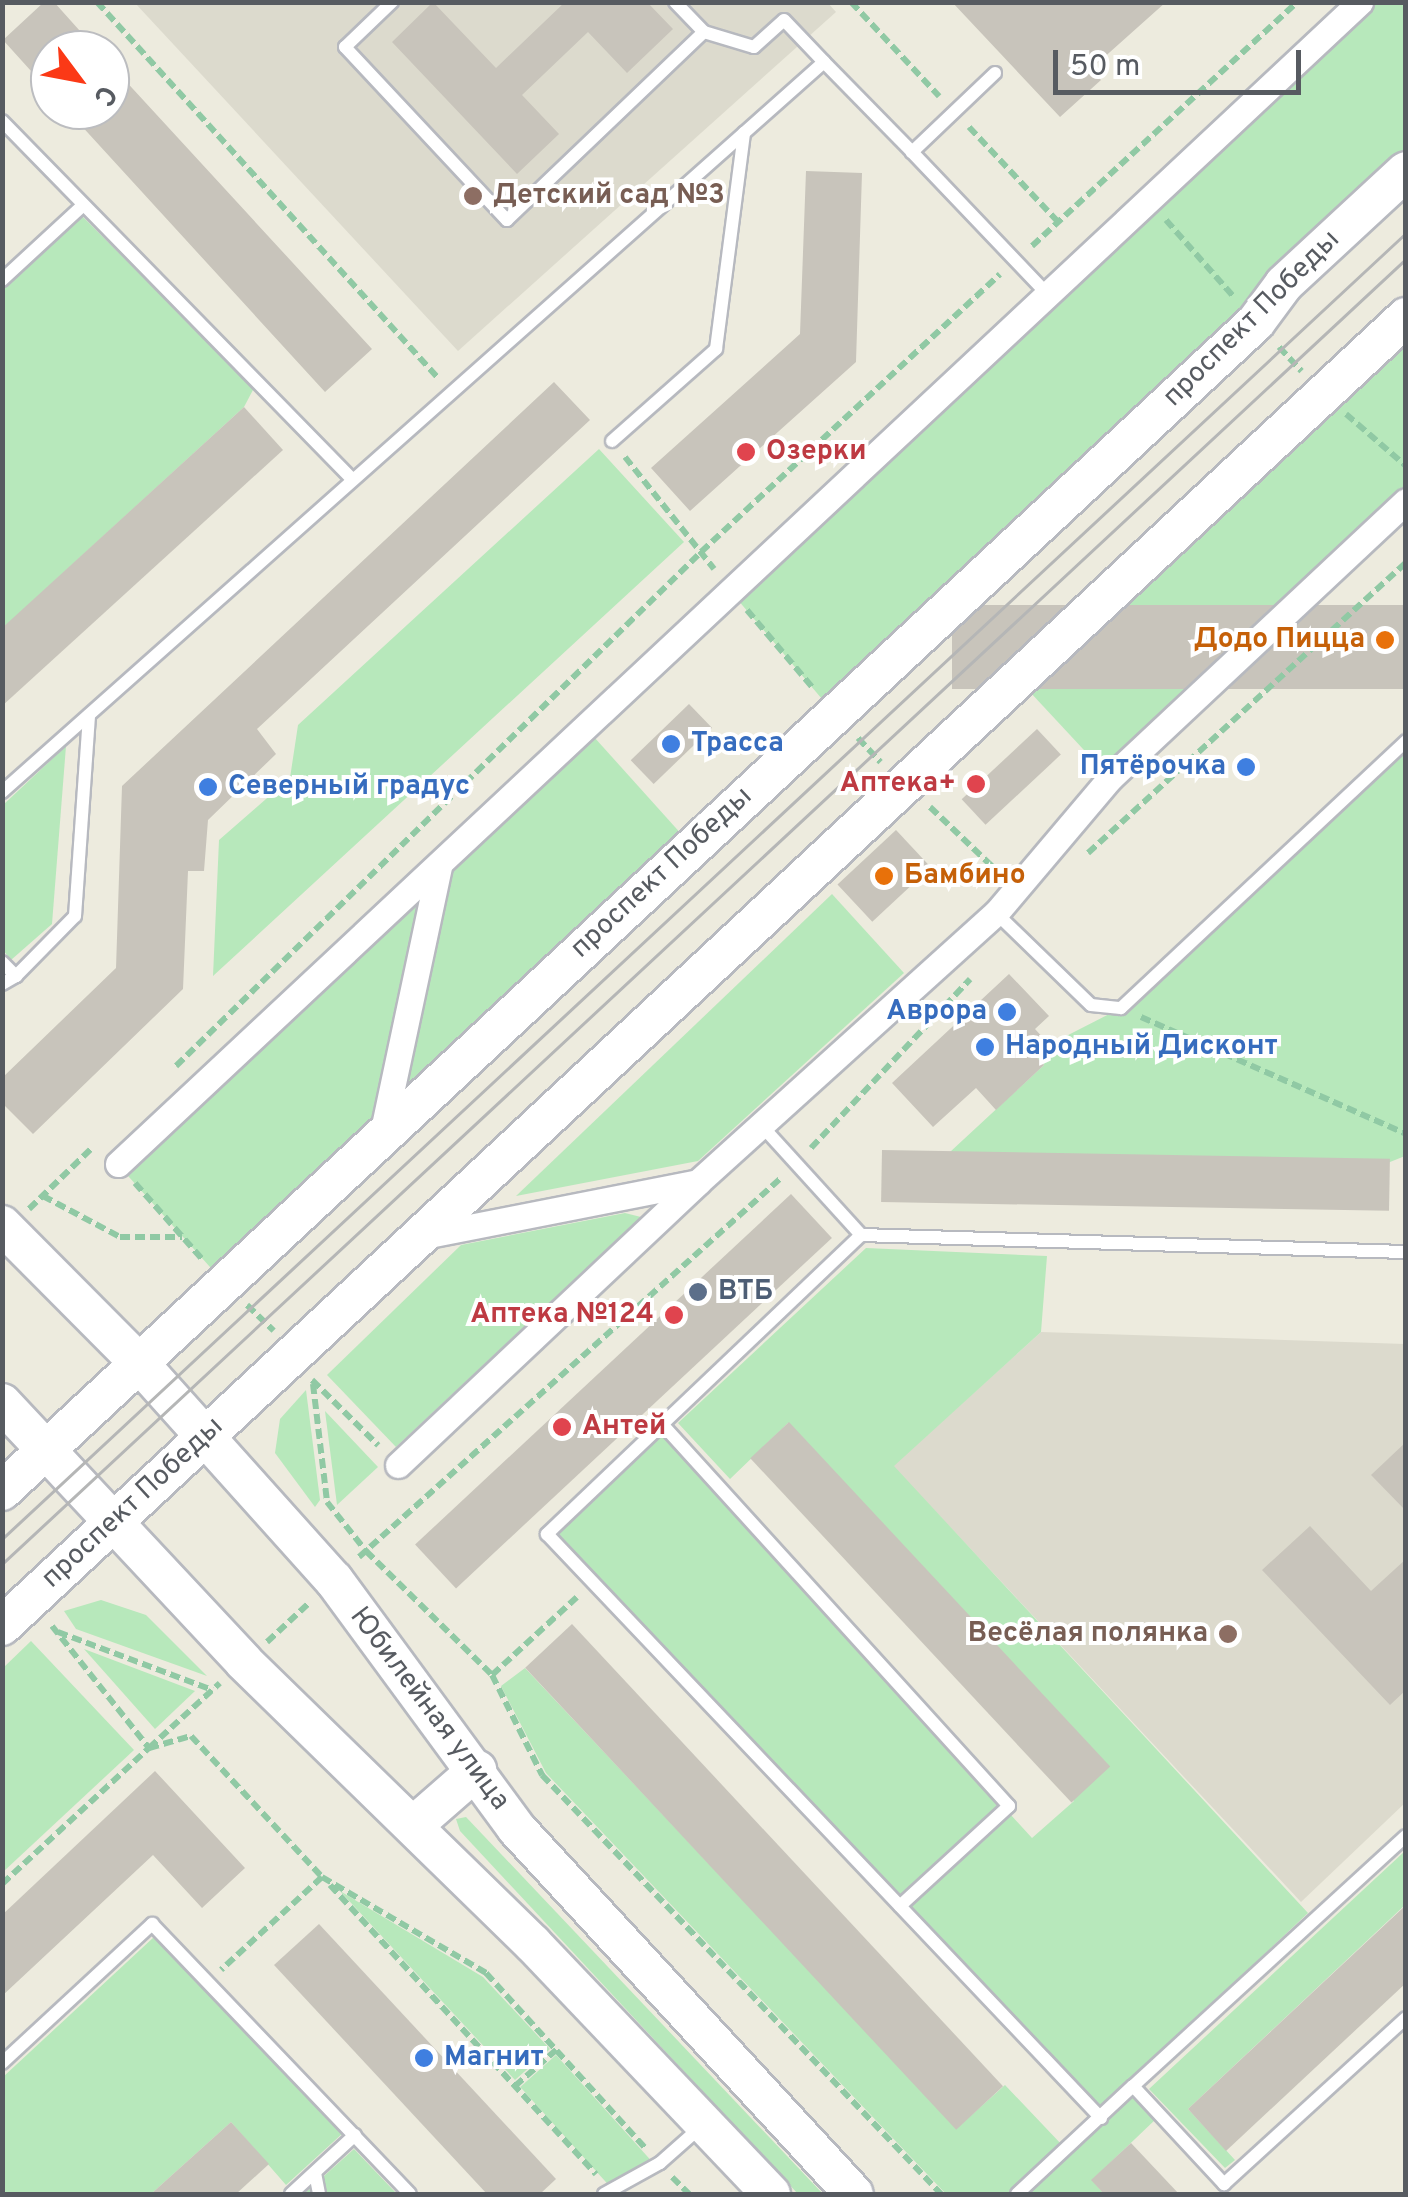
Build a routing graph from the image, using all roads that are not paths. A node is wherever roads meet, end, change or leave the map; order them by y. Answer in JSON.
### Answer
{"nodes":[{"id":1,"x":392,"y":2,"type":"edge"},
{"id":2,"x":676,"y":2,"type":"edge"},
{"id":3,"x":1360,"y":2,"type":"edge"},
{"id":4,"x":704,"y":32,"type":"junction"},
{"id":5,"x":824,"y":62,"type":"junction"},
{"id":6,"x":995,"y":73,"type":"dead end"},
{"id":7,"x":2,"y":121,"type":"edge"},
{"id":8,"x":744,"y":133,"type":"junction"},
{"id":9,"x":912,"y":152,"type":"junction"},
{"id":10,"x":1406,"y":171,"type":"edge"},
{"id":11,"x":81,"y":206,"type":"junction"},
{"id":12,"x":2,"y":280,"type":"edge"},
{"id":13,"x":1051,"y":298,"type":"junction"},
{"id":14,"x":1406,"y":317,"type":"edge"},
{"id":15,"x":612,"y":441,"type":"road end"},
{"id":16,"x":352,"y":479,"type":"junction"},
{"id":17,"x":1406,"y":501,"type":"edge"},
{"id":18,"x":88,"y":715,"type":"junction"},
{"id":19,"x":1406,"y":741,"type":"edge"},
{"id":20,"x":2,"y":792,"type":"edge"},
{"id":21,"x":439,"y":866,"type":"junction"},
{"id":22,"x":996,"y":913,"type":"junction"},
{"id":23,"x":2,"y":962,"type":"edge"},
{"id":24,"x":16,"y":976,"type":"junction"},
{"id":25,"x":2,"y":984,"type":"edge"},
{"id":26,"x":761,"y":1125,"type":"junction"},
{"id":27,"x":382,"y":1135,"type":"junction"},
{"id":28,"x":118,"y":1164,"type":"dead end"},
{"id":29,"x":698,"y":1182,"type":"junction"},
{"id":30,"x":5,"y":1227,"type":"edge"},
{"id":31,"x":861,"y":1235,"type":"junction"},
{"id":32,"x":418,"y":1237,"type":"junction"},
{"id":33,"x":1406,"y":1252,"type":"edge"},
{"id":34,"x":139,"y":1363,"type":"junction"},
{"id":35,"x":2,"y":1403,"type":"edge"},
{"id":36,"x":662,"y":1424,"type":"junction"},
{"id":37,"x":206,"y":1435,"type":"junction"},
{"id":38,"x":45,"y":1452,"type":"junction"},
{"id":39,"x":398,"y":1465,"type":"dead end"},
{"id":40,"x":2,"y":1491,"type":"edge"},
{"id":41,"x":112,"y":1524,"type":"junction"},
{"id":42,"x":2,"y":1626,"type":"edge"},
{"id":43,"x":477,"y":1770,"type":"junction"},
{"id":44,"x":414,"y":1826,"type":"junction"},
{"id":45,"x":1406,"y":1836,"type":"edge"},
{"id":46,"x":900,"y":1906,"type":"junction"},
{"id":47,"x":1406,"y":2018,"type":"edge"},
{"id":48,"x":2,"y":2064,"type":"edge"},
{"id":49,"x":1133,"y":2086,"type":"junction"},
{"id":50,"x":1101,"y":2118,"type":"junction"},
{"id":51,"x":705,"y":2124,"type":"junction"},
{"id":52,"x":355,"y":2135,"type":"junction"},
{"id":53,"x":314,"y":2174,"type":"junction"},
{"id":54,"x":1229,"y":2189,"type":"edge"},
{"id":55,"x":606,"y":2192,"type":"edge"},
{"id":56,"x":291,"y":2194,"type":"edge"},
{"id":57,"x":319,"y":2194,"type":"edge"},
{"id":58,"x":410,"y":2194,"type":"edge"},
{"id":59,"x":770,"y":2194,"type":"edge"},
{"id":60,"x":854,"y":2194,"type":"edge"},
{"id":61,"x":1017,"y":2194,"type":"edge"}],
"edges":[{"from":1,"to":4,"type":"lane"},
{"from":2,"to":4,"type":"lane"},
{"from":3,"to":13,"type":"street"},
{"from":4,"to":5,"type":"lane"},
{"from":5,"to":8,"type":"lane"},
{"from":5,"to":9,"type":"lane"},
{"from":6,"to":9,"type":"lane"},
{"from":7,"to":11,"type":"lane"},
{"from":8,"to":15,"type":"lane"},
{"from":8,"to":16,"type":"lane"},
{"from":9,"to":13,"type":"lane"},
{"from":10,"to":27,"type":"main road","name":"проспект Победы"},
{"from":11,"to":12,"type":"lane"},
{"from":11,"to":16,"type":"lane"},
{"from":13,"to":21,"type":"street"},
{"from":14,"to":32,"type":"main road","name":"проспект Победы"},
{"from":16,"to":18,"type":"lane"},
{"from":17,"to":22,"type":"street"},
{"from":18,"to":20,"type":"lane"},
{"from":18,"to":24,"type":"lane"},
{"from":19,"to":22,"type":"lane"},
{"from":21,"to":27,"type":"street"},
{"from":21,"to":28,"type":"street"},
{"from":22,"to":26,"type":"street"},
{"from":23,"to":24,"type":"lane"},
{"from":24,"to":25,"type":"lane"},
{"from":26,"to":29,"type":"street"},
{"from":26,"to":31,"type":"lane"},
{"from":27,"to":34,"type":"main road","name":"проспект Победы"},
{"from":29,"to":32,"type":"street"},
{"from":29,"to":39,"type":"street"},
{"from":30,"to":34,"type":"main road","name":"Юбилейная улица"},
{"from":31,"to":33,"type":"lane"},
{"from":31,"to":36,"type":"lane"},
{"from":32,"to":37,"type":"main road","name":"проспект Победы"},
{"from":34,"to":37,"type":"main road","name":"Юбилейная улица"},
{"from":34,"to":38,"type":"main road","name":"проспект Победы"},
{"from":35,"to":38,"type":"main road"},
{"from":36,"to":46,"type":"lane"},
{"from":36,"to":46,"type":"lane"},
{"from":37,"to":41,"type":"main road","name":"проспект Победы"},
{"from":37,"to":43,"type":"main road","name":"Юбилейная улица"},
{"from":38,"to":40,"type":"main road","name":"проспект Победы"},
{"from":38,"to":41,"type":"main road"},
{"from":41,"to":42,"type":"main road","name":"проспект Победы"},
{"from":41,"to":44,"type":"main road"},
{"from":43,"to":44,"type":"main road"},
{"from":43,"to":60,"type":"main road","name":"Юбилейная улица"},
{"from":44,"to":51,"type":"main road"},
{"from":45,"to":49,"type":"lane"},
{"from":46,"to":50,"type":"lane"},
{"from":47,"to":54,"type":"lane"},
{"from":48,"to":52,"type":"lane"},
{"from":49,"to":50,"type":"lane"},
{"from":49,"to":54,"type":"lane"},
{"from":50,"to":61,"type":"lane"},
{"from":51,"to":55,"type":"lane"},
{"from":51,"to":59,"type":"main road"},
{"from":52,"to":53,"type":"lane"},
{"from":52,"to":58,"type":"lane"},
{"from":53,"to":56,"type":"lane"},
{"from":53,"to":57,"type":"lane"}]}
